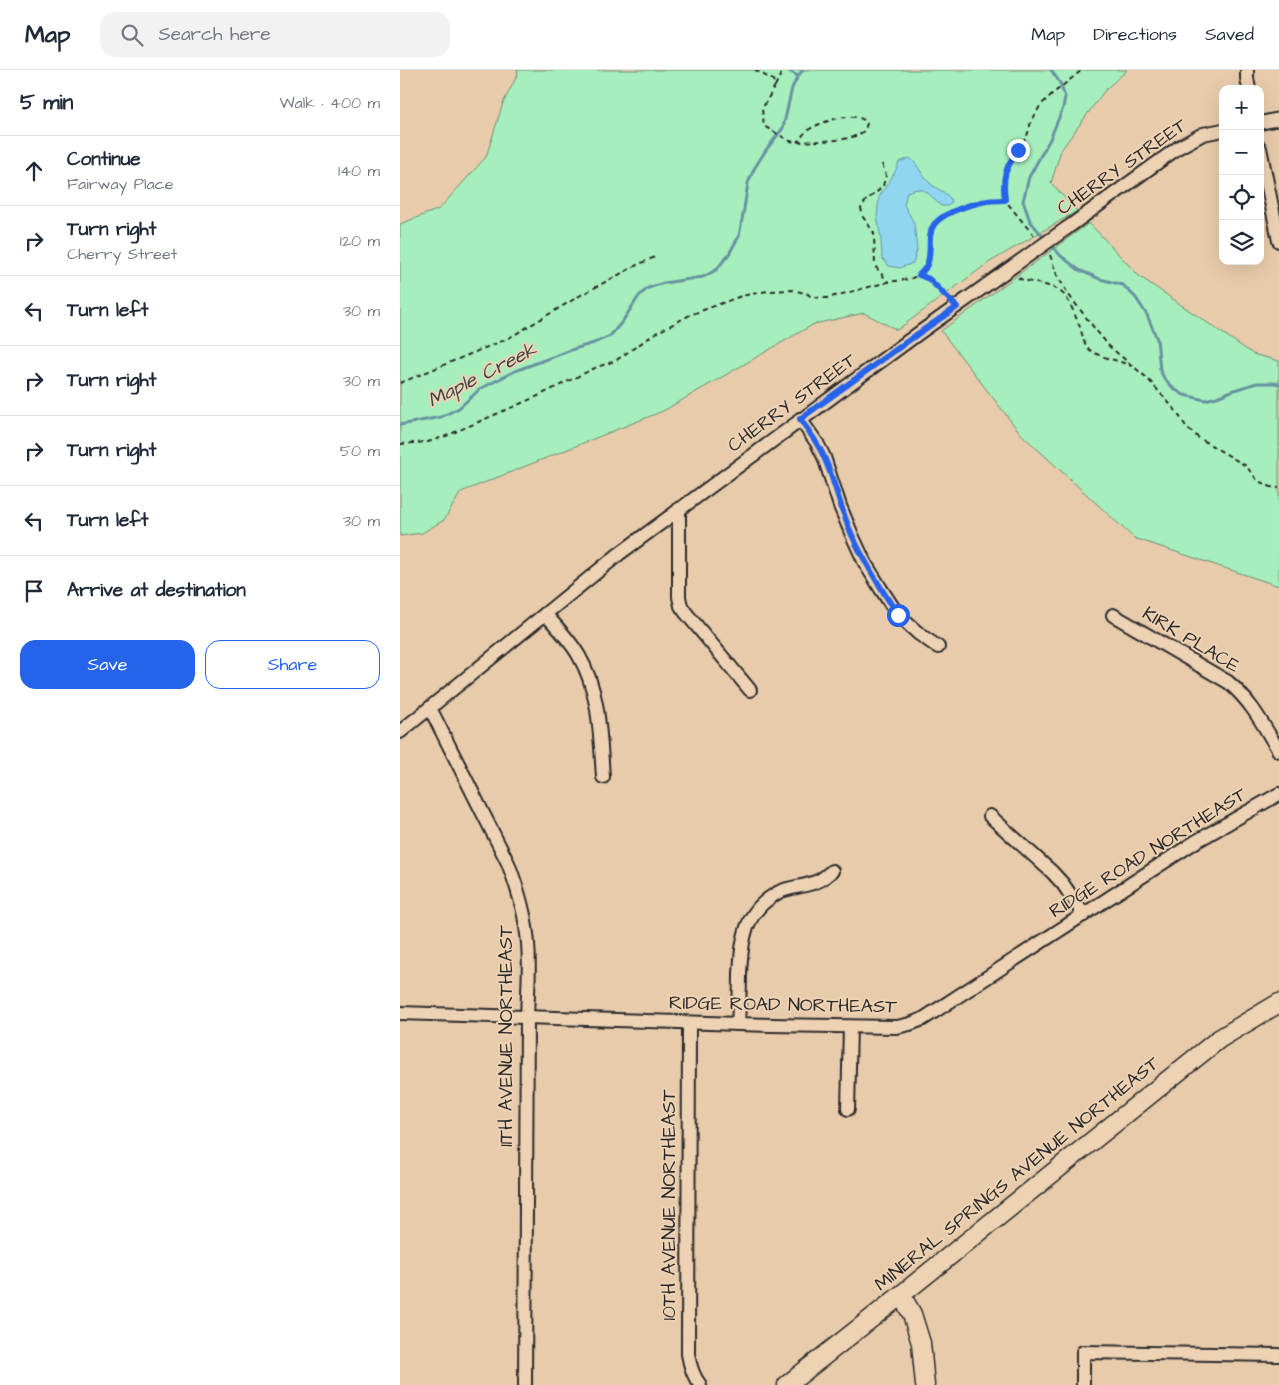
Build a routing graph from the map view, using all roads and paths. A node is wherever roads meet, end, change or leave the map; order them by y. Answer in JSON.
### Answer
{"nodes":[{"id":1,"x":755,"y":70,"type":"edge"},
{"id":2,"x":784,"y":70,"type":"edge"},
{"id":3,"x":1082,"y":70,"type":"edge"},
{"id":4,"x":1247,"y":70,"type":"edge"},
{"id":5,"x":1248,"y":85,"type":"edge"},
{"id":6,"x":775,"y":86,"type":"junction"},
{"id":7,"x":1279,"y":119,"type":"edge"},
{"id":8,"x":1264,"y":122,"type":"edge"},
{"id":9,"x":1219,"y":131,"type":"edge"},
{"id":10,"x":797,"y":142,"type":"junction"},
{"id":11,"x":882,"y":164,"type":"dead end"},
{"id":12,"x":1264,"y":168,"type":"edge"},
{"id":13,"x":1005,"y":200,"type":"junction"},
{"id":14,"x":1279,"y":241,"type":"edge"},
{"id":15,"x":1039,"y":248,"type":"junction"},
{"id":16,"x":657,"y":256,"type":"dead end"},
{"id":17,"x":1009,"y":270,"type":"junction"},
{"id":18,"x":919,"y":275,"type":"junction"},
{"id":19,"x":888,"y":282,"type":"junction"},
{"id":20,"x":957,"y":307,"type":"junction"},
{"id":21,"x":1137,"y":370,"type":"junction"},
{"id":22,"x":400,"y":383,"type":"edge"},
{"id":23,"x":800,"y":419,"type":"junction"},
{"id":24,"x":400,"y":444,"type":"edge"},
{"id":25,"x":1279,"y":488,"type":"edge"},
{"id":26,"x":679,"y":509,"type":"junction"},
{"id":27,"x":545,"y":614,"type":"junction"},
{"id":28,"x":1113,"y":615,"type":"dead end"},
{"id":29,"x":938,"y":647,"type":"dead end"},
{"id":30,"x":750,"y":690,"type":"dead end"},
{"id":31,"x":430,"y":708,"type":"junction"},
{"id":32,"x":400,"y":732,"type":"edge"},
{"id":33,"x":1279,"y":751,"type":"edge"},
{"id":34,"x":603,"y":777,"type":"dead end"},
{"id":35,"x":1279,"y":794,"type":"edge"},
{"id":36,"x":990,"y":816,"type":"dead end"},
{"id":37,"x":832,"y":871,"type":"dead end"},
{"id":38,"x":1084,"y":915,"type":"junction"},
{"id":39,"x":1279,"y":1003,"type":"edge"},
{"id":40,"x":400,"y":1013,"type":"edge"},
{"id":41,"x":526,"y":1017,"type":"junction"},
{"id":42,"x":689,"y":1023,"type":"junction"},
{"id":43,"x":738,"y":1024,"type":"junction"},
{"id":44,"x":850,"y":1027,"type":"junction"},
{"id":45,"x":848,"y":1109,"type":"dead end"},
{"id":46,"x":901,"y":1295,"type":"junction"},
{"id":47,"x":1279,"y":1355,"type":"edge"},
{"id":48,"x":525,"y":1385,"type":"edge"},
{"id":49,"x":700,"y":1385,"type":"edge"},
{"id":50,"x":787,"y":1385,"type":"edge"},
{"id":51,"x":925,"y":1385,"type":"edge"},
{"id":52,"x":1083,"y":1385,"type":"edge"}],
"edges":[{"from":1,"to":6,"type":"path"},
{"from":2,"to":6,"type":"path"},
{"from":3,"to":13,"type":"path"},
{"from":4,"to":5,"type":"street"},
{"from":6,"to":10,"type":"path"},
{"from":7,"to":8,"type":"street"},
{"from":9,"to":15,"type":"street","name":"CHERRY STREET","bridge":true},
{"from":10,"to":10,"type":"path"},
{"from":11,"to":19,"type":"path"},
{"from":12,"to":14,"type":"street"},
{"from":13,"to":15,"type":"path"},
{"from":13,"to":18,"type":"path"},
{"from":15,"to":17,"type":"street","name":"CHERRY STREET"},
{"from":15,"to":21,"type":"path"},
{"from":16,"to":22,"type":"path"},
{"from":17,"to":20,"type":"street","name":"CHERRY STREET"},
{"from":17,"to":21,"type":"path"},
{"from":18,"to":19,"type":"path"},
{"from":18,"to":20,"type":"path"},
{"from":19,"to":24,"type":"path"},
{"from":20,"to":23,"type":"street","name":"CHERRY STREET"},
{"from":21,"to":25,"type":"path"},
{"from":23,"to":26,"type":"street","name":"CHERRY STREET"},
{"from":23,"to":29,"type":"street"},
{"from":26,"to":27,"type":"street","name":"CHERRY STREET"},
{"from":26,"to":30,"type":"street"},
{"from":27,"to":31,"type":"street","name":"CHERRY STREET"},
{"from":27,"to":34,"type":"street"},
{"from":28,"to":33,"type":"street","name":"KIRK PLACE"},
{"from":31,"to":32,"type":"street","name":"CHERRY STREET"},
{"from":31,"to":41,"type":"street","name":"11TH AVENUE NORTHEAST"},
{"from":35,"to":38,"type":"street","name":"RIDGE ROAD NORTHEAST"},
{"from":36,"to":38,"type":"street"},
{"from":37,"to":43,"type":"street"},
{"from":38,"to":44,"type":"street","name":"RIDGE ROAD NORTHEAST"},
{"from":39,"to":46,"type":"main road","name":"MINERAL SPRINGS AVENUE NORTHEAST"},
{"from":40,"to":41,"type":"street","name":"RIDGE ROAD NORTHEAST"},
{"from":41,"to":42,"type":"street","name":"RIDGE ROAD NORTHEAST"},
{"from":41,"to":48,"type":"street","name":"11TH AVENUE NORTHEAST"},
{"from":42,"to":43,"type":"street","name":"RIDGE ROAD NORTHEAST"},
{"from":42,"to":49,"type":"street","name":"10TH AVENUE NORTHEAST"},
{"from":43,"to":44,"type":"street","name":"RIDGE ROAD NORTHEAST"},
{"from":44,"to":45,"type":"street"},
{"from":46,"to":50,"type":"main road","name":"MINERAL SPRINGS AVENUE NORTHEAST"},
{"from":46,"to":51,"type":"main road"},
{"from":47,"to":52,"type":"street"}]}
